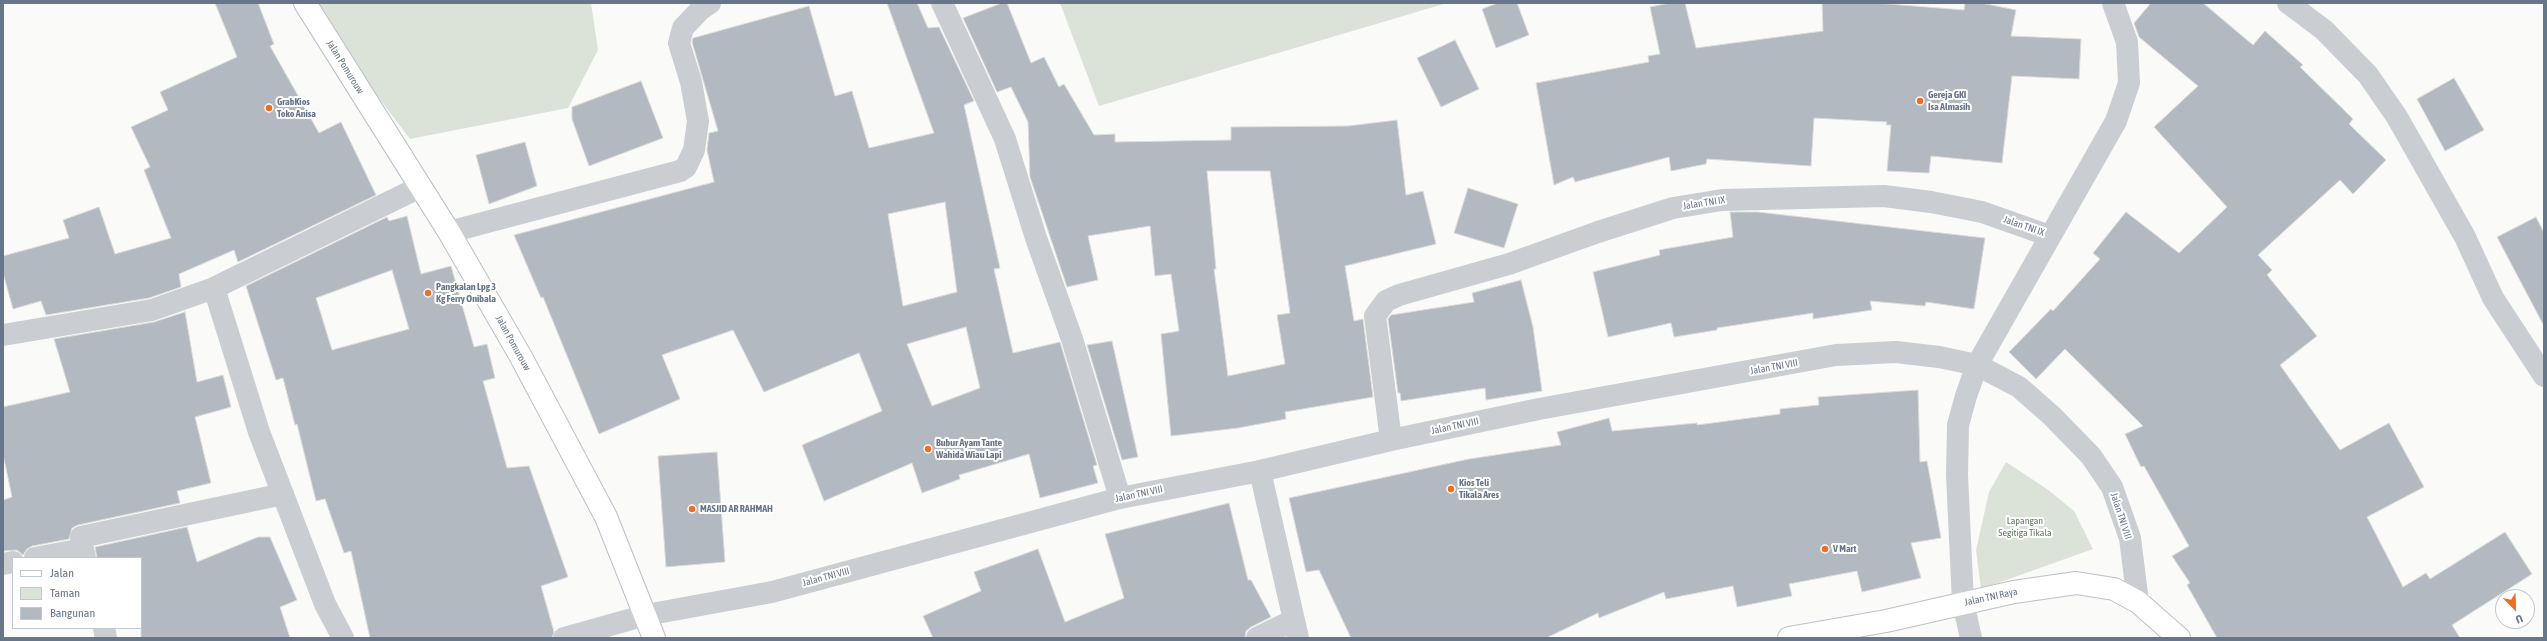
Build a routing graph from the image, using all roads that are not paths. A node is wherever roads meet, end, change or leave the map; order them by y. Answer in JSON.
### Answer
{"nodes":[{"id":1,"x":305,"y":3,"type":"edge"},
{"id":2,"x":710,"y":3,"type":"edge"},
{"id":3,"x":942,"y":3,"type":"edge"},
{"id":4,"x":2113,"y":3,"type":"edge"},
{"id":5,"x":2288,"y":3,"type":"edge"},
{"id":6,"x":420,"y":188,"type":"junction"},
{"id":7,"x":449,"y":232,"type":"junction"},
{"id":8,"x":2050,"y":236,"type":"junction"},
{"id":9,"x":214,"y":288,"type":"junction"},
{"id":10,"x":3,"y":335,"type":"edge"},
{"id":11,"x":1977,"y":365,"type":"junction"},
{"id":12,"x":2544,"y":376,"type":"edge"},
{"id":13,"x":1391,"y":440,"type":"junction"},
{"id":14,"x":1260,"y":471,"type":"junction"},
{"id":15,"x":283,"y":494,"type":"junction"},
{"id":16,"x":1120,"y":498,"type":"junction"},
{"id":17,"x":81,"y":537,"type":"dead end"},
{"id":18,"x":40,"y":557,"type":"edge"},
{"id":19,"x":85,"y":557,"type":"edge"},
{"id":20,"x":2138,"y":602,"type":"junction"},
{"id":21,"x":1963,"y":603,"type":"junction"},
{"id":22,"x":646,"y":615,"type":"junction"},
{"id":23,"x":1296,"y":629,"type":"edge"},
{"id":24,"x":343,"y":638,"type":"edge"},
{"id":25,"x":564,"y":638,"type":"edge"},
{"id":26,"x":654,"y":638,"type":"edge"},
{"id":27,"x":1257,"y":638,"type":"edge"},
{"id":28,"x":1789,"y":638,"type":"edge"},
{"id":29,"x":1971,"y":638,"type":"edge"},
{"id":30,"x":2179,"y":638,"type":"edge"}],
"edges":[{"from":1,"to":6,"type":"main road","name":"Jalan Pomurouw"},
{"from":2,"to":7,"type":"street"},
{"from":3,"to":16,"type":"street"},
{"from":4,"to":8,"type":"street"},
{"from":5,"to":12,"type":"street"},
{"from":6,"to":7,"type":"main road","name":"Jalan Pomurouw"},
{"from":6,"to":9,"type":"street"},
{"from":7,"to":22,"type":"main road","name":"Jalan Pomurouw"},
{"from":8,"to":11,"type":"street"},
{"from":8,"to":13,"type":"street","name":"Jalan TNI IX"},
{"from":9,"to":10,"type":"street"},
{"from":9,"to":15,"type":"street"},
{"from":11,"to":13,"type":"street","name":"Jalan TNI VIII"},
{"from":11,"to":20,"type":"street","name":"Jalan TNI VIII"},
{"from":11,"to":21,"type":"street"},
{"from":13,"to":14,"type":"street","name":"Jalan TNI VIII"},
{"from":14,"to":16,"type":"street","name":"Jalan TNI VIII"},
{"from":14,"to":23,"type":"street"},
{"from":15,"to":17,"type":"street"},
{"from":15,"to":24,"type":"street"},
{"from":16,"to":22,"type":"street","name":"Jalan TNI VIII"},
{"from":18,"to":19,"type":"street"},
{"from":20,"to":21,"type":"main road","name":"Jalan TNI Raya"},
{"from":20,"to":30,"type":"main road","name":"Jalan TNI Raya"},
{"from":21,"to":28,"type":"main road","name":"Jalan TNI Raya"},
{"from":21,"to":29,"type":"street"},
{"from":22,"to":25,"type":"street","name":"Jalan TNI VIII"},
{"from":22,"to":26,"type":"main road","name":"Jalan Pomurouw"},
{"from":23,"to":27,"type":"street"}]}
